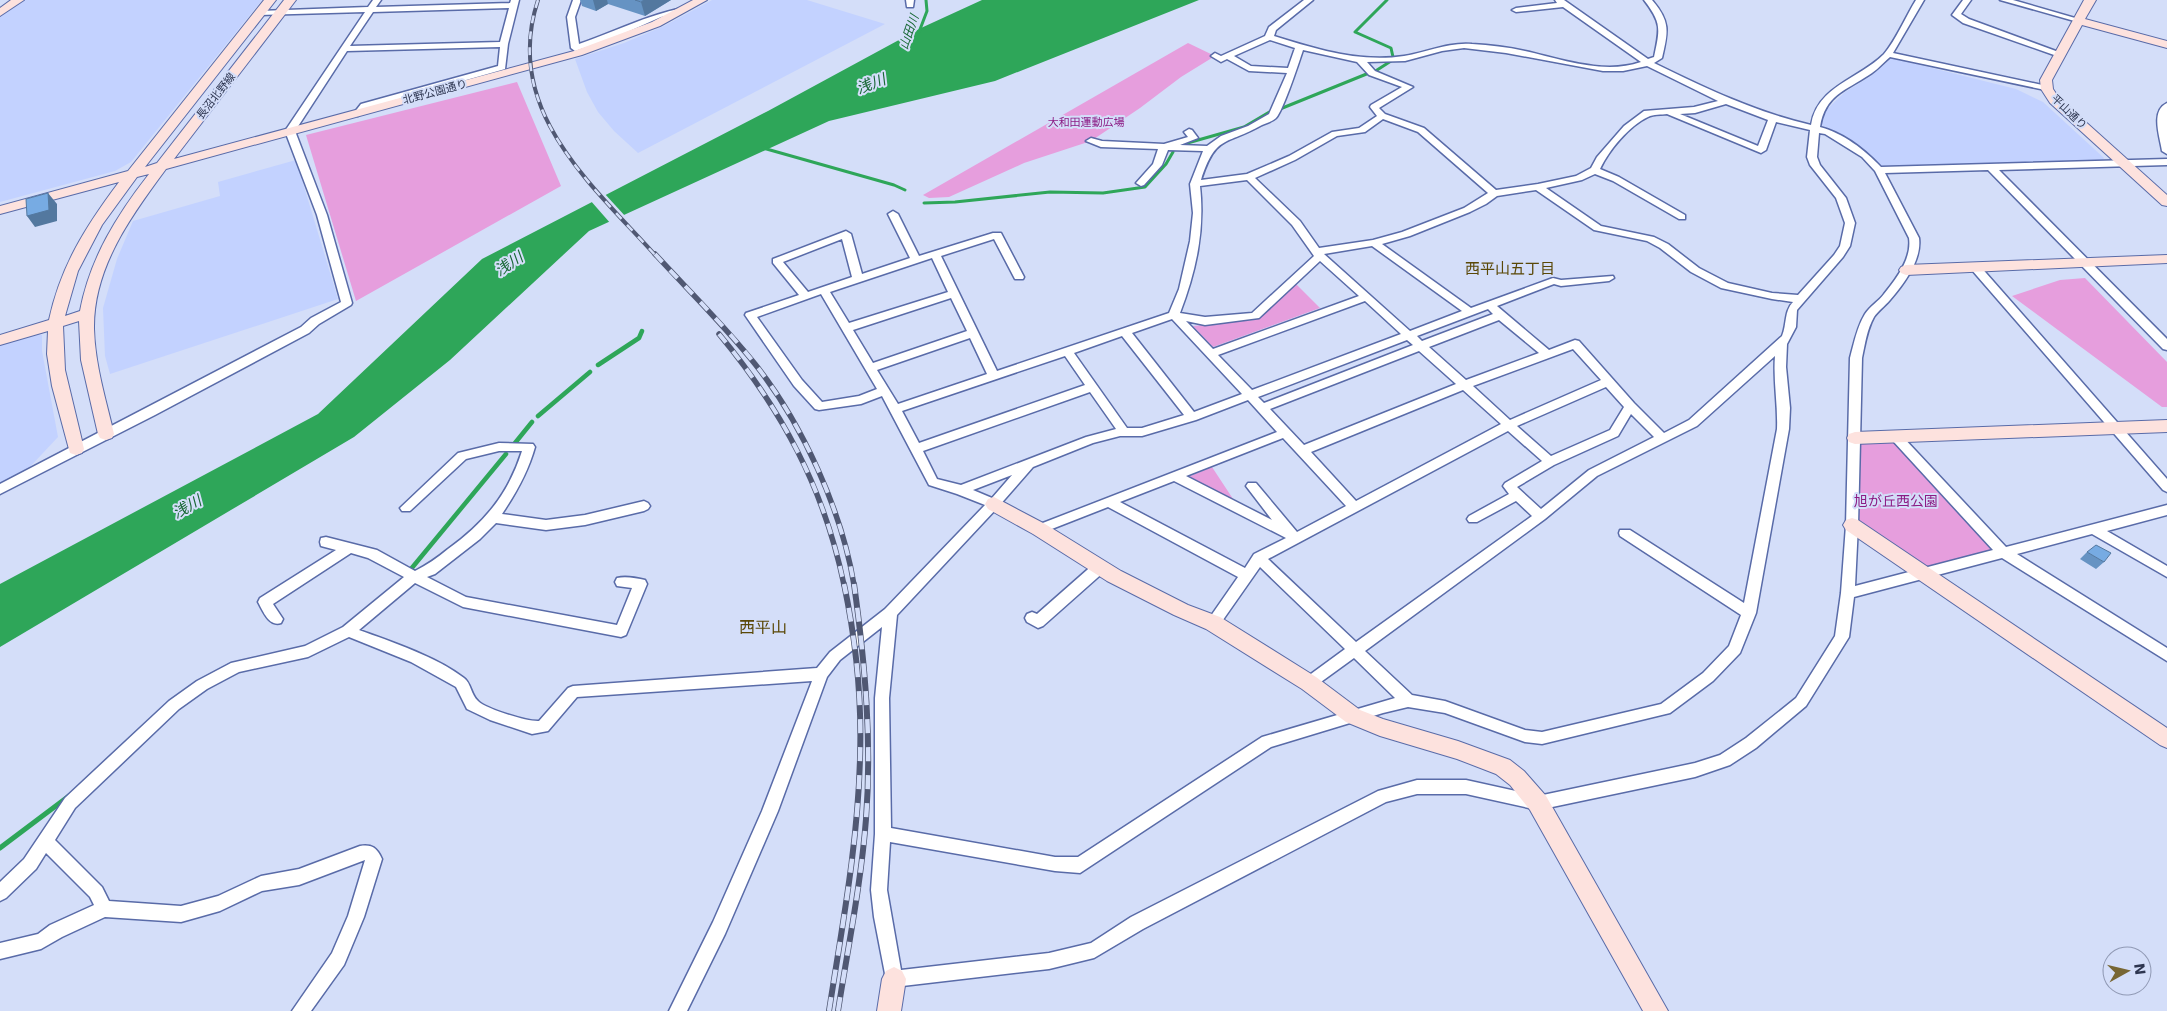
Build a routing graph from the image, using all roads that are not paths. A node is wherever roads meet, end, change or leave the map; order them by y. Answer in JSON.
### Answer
{"nodes":[{"id":1,"x":270,"y":0,"type":"edge"},
{"id":2,"x":290,"y":0,"type":"edge"},
{"id":3,"x":377,"y":0,"type":"edge"},
{"id":4,"x":577,"y":0,"type":"edge"},
{"id":5,"x":701,"y":0,"type":"edge"},
{"id":6,"x":1309,"y":0,"type":"edge"},
{"id":7,"x":1648,"y":0,"type":"edge"},
{"id":8,"x":1920,"y":0,"type":"edge"},
{"id":9,"x":1968,"y":0,"type":"edge"},
{"id":10,"x":2004,"y":0,"type":"edge"},
{"id":11,"x":2090,"y":0,"type":"edge"},
{"id":12,"x":514,"y":2,"type":"edge"},
{"id":13,"x":1562,"y":2,"type":"edge"},
{"id":14,"x":455,"y":3,"type":"edge"},
{"id":15,"x":9,"y":4,"type":"edge"},
{"id":16,"x":371,"y":10,"type":"junction"},
{"id":17,"x":683,"y":10,"type":"junction"},
{"id":18,"x":1516,"y":10,"type":"dead end"},
{"id":19,"x":281,"y":12,"type":"junction"},
{"id":20,"x":0,"y":13,"type":"edge"},
{"id":21,"x":259,"y":13,"type":"junction"},
{"id":22,"x":2078,"y":20,"type":"junction"},
{"id":23,"x":1269,"y":38,"type":"junction"},
{"id":24,"x":504,"y":44,"type":"junction"},
{"id":25,"x":2167,"y":45,"type":"edge"},
{"id":26,"x":1300,"y":47,"type":"junction"},
{"id":27,"x":344,"y":49,"type":"junction"},
{"id":28,"x":1888,"y":54,"type":"junction"},
{"id":29,"x":2060,"y":54,"type":"junction"},
{"id":30,"x":1216,"y":56,"type":"dead end"},
{"id":31,"x":1228,"y":56,"type":"junction"},
{"id":32,"x":1360,"y":60,"type":"junction"},
{"id":33,"x":1649,"y":64,"type":"junction"},
{"id":34,"x":1292,"y":71,"type":"junction"},
{"id":35,"x":2047,"y":90,"type":"junction"},
{"id":36,"x":1726,"y":101,"type":"junction"},
{"id":37,"x":2167,"y":106,"type":"edge"},
{"id":38,"x":358,"y":113,"type":"junction"},
{"id":39,"x":1671,"y":113,"type":"junction"},
{"id":40,"x":1382,"y":116,"type":"junction"},
{"id":41,"x":1774,"y":119,"type":"junction"},
{"id":42,"x":1815,"y":129,"type":"junction"},
{"id":43,"x":290,"y":131,"type":"junction"},
{"id":44,"x":1189,"y":132,"type":"dead end"},
{"id":45,"x":183,"y":140,"type":"junction"},
{"id":46,"x":159,"y":141,"type":"junction"},
{"id":47,"x":1091,"y":141,"type":"dead end"},
{"id":48,"x":1164,"y":147,"type":"junction"},
{"id":49,"x":1209,"y":149,"type":"junction"},
{"id":50,"x":2167,"y":151,"type":"edge"},
{"id":51,"x":2123,"y":162,"type":"junction"},
{"id":52,"x":2167,"y":162,"type":"edge"},
{"id":53,"x":162,"y":166,"type":"junction"},
{"id":54,"x":1990,"y":166,"type":"junction"},
{"id":55,"x":1594,"y":170,"type":"junction"},
{"id":56,"x":1879,"y":170,"type":"junction"},
{"id":57,"x":131,"y":175,"type":"junction"},
{"id":58,"x":1249,"y":177,"type":"junction"},
{"id":59,"x":1141,"y":183,"type":"dead end"},
{"id":60,"x":1195,"y":184,"type":"junction"},
{"id":61,"x":1538,"y":187,"type":"junction"},
{"id":62,"x":1494,"y":193,"type":"junction"},
{"id":63,"x":137,"y":201,"type":"junction"},
{"id":64,"x":111,"y":202,"type":"junction"},
{"id":65,"x":2167,"y":202,"type":"edge"},
{"id":66,"x":0,"y":210,"type":"edge"},
{"id":67,"x":893,"y":214,"type":"dead end"},
{"id":68,"x":1682,"y":217,"type":"dead end"},
{"id":69,"x":1374,"y":243,"type":"junction"},
{"id":70,"x":105,"y":252,"type":"junction"},
{"id":71,"x":935,"y":254,"type":"junction"},
{"id":72,"x":1318,"y":254,"type":"junction"},
{"id":73,"x":76,"y":256,"type":"junction"},
{"id":74,"x":2167,"y":259,"type":"edge"},
{"id":75,"x":916,"y":260,"type":"junction"},
{"id":76,"x":2085,"y":262,"type":"junction"},
{"id":77,"x":1975,"y":267,"type":"junction"},
{"id":78,"x":1906,"y":270,"type":"junction"},
{"id":79,"x":1019,"y":277,"type":"dead end"},
{"id":80,"x":858,"y":278,"type":"junction"},
{"id":81,"x":1609,"y":278,"type":"dead end"},
{"id":82,"x":824,"y":290,"type":"junction"},
{"id":83,"x":954,"y":294,"type":"junction"},
{"id":84,"x":806,"y":296,"type":"junction"},
{"id":85,"x":1366,"y":298,"type":"junction"},
{"id":86,"x":1799,"y":299,"type":"junction"},
{"id":87,"x":1490,"y":305,"type":"junction"},
{"id":88,"x":1470,"y":312,"type":"junction"},
{"id":89,"x":87,"y":314,"type":"junction"},
{"id":90,"x":1174,"y":315,"type":"junction"},
{"id":91,"x":1500,"y":315,"type":"junction"},
{"id":92,"x":56,"y":323,"type":"junction"},
{"id":93,"x":847,"y":328,"type":"junction"},
{"id":94,"x":1124,"y":331,"type":"junction"},
{"id":95,"x":973,"y":333,"type":"junction"},
{"id":96,"x":1407,"y":334,"type":"junction"},
{"id":97,"x":0,"y":340,"type":"edge"},
{"id":98,"x":1782,"y":344,"type":"junction"},
{"id":99,"x":1421,"y":346,"type":"junction"},
{"id":100,"x":2167,"y":346,"type":"edge"},
{"id":101,"x":1066,"y":351,"type":"junction"},
{"id":102,"x":1211,"y":354,"type":"junction"},
{"id":103,"x":1548,"y":355,"type":"junction"},
{"id":104,"x":870,"y":368,"type":"junction"},
{"id":105,"x":994,"y":376,"type":"junction"},
{"id":106,"x":1609,"y":381,"type":"junction"},
{"id":107,"x":1464,"y":385,"type":"junction"},
{"id":108,"x":1093,"y":387,"type":"junction"},
{"id":109,"x":884,"y":391,"type":"junction"},
{"id":110,"x":1249,"y":394,"type":"junction"},
{"id":111,"x":1630,"y":406,"type":"junction"},
{"id":112,"x":1262,"y":408,"type":"junction"},
{"id":113,"x":895,"y":410,"type":"junction"},
{"id":114,"x":1192,"y":417,"type":"junction"},
{"id":115,"x":1508,"y":425,"type":"junction"},
{"id":116,"x":2167,"y":426,"type":"edge"},
{"id":117,"x":2115,"y":429,"type":"junction"},
{"id":118,"x":1124,"y":432,"type":"junction"},
{"id":119,"x":1285,"y":433,"type":"junction"},
{"id":120,"x":106,"y":434,"type":"junction"},
{"id":121,"x":1662,"y":438,"type":"junction"},
{"id":122,"x":1855,"y":438,"type":"junction"},
{"id":123,"x":1896,"y":438,"type":"junction"},
{"id":124,"x":76,"y":449,"type":"junction"},
{"id":125,"x":915,"y":449,"type":"junction"},
{"id":126,"x":1302,"y":451,"type":"junction"},
{"id":127,"x":1550,"y":462,"type":"junction"},
{"id":128,"x":1028,"y":464,"type":"junction"},
{"id":129,"x":1176,"y":476,"type":"junction"},
{"id":130,"x":1252,"y":486,"type":"dead end"},
{"id":131,"x":2167,"y":487,"type":"edge"},
{"id":132,"x":0,"y":489,"type":"edge"},
{"id":133,"x":961,"y":490,"type":"junction"},
{"id":134,"x":1517,"y":495,"type":"junction"},
{"id":135,"x":1109,"y":502,"type":"junction"},
{"id":136,"x":994,"y":504,"type":"junction"},
{"id":137,"x":644,"y":506,"type":"dead end"},
{"id":138,"x":1354,"y":506,"type":"junction"},
{"id":139,"x":406,"y":508,"type":"dead end"},
{"id":140,"x":2167,"y":510,"type":"edge"},
{"id":141,"x":1541,"y":516,"type":"junction"},
{"id":142,"x":493,"y":518,"type":"junction"},
{"id":143,"x":1473,"y":519,"type":"dead end"},
{"id":144,"x":1852,"y":525,"type":"junction"},
{"id":145,"x":2092,"y":528,"type":"junction"},
{"id":146,"x":1038,"y":529,"type":"junction"},
{"id":147,"x":1625,"y":533,"type":"dead end"},
{"id":148,"x":1295,"y":538,"type":"junction"},
{"id":149,"x":326,"y":542,"type":"dead end"},
{"id":150,"x":349,"y":548,"type":"junction"},
{"id":151,"x":2003,"y":552,"type":"junction"},
{"id":152,"x":1259,"y":558,"type":"junction"},
{"id":153,"x":1100,"y":567,"type":"junction"},
{"id":154,"x":1925,"y":572,"type":"junction"},
{"id":155,"x":2167,"y":572,"type":"edge"},
{"id":156,"x":1246,"y":575,"type":"junction"},
{"id":157,"x":413,"y":577,"type":"junction"},
{"id":158,"x":622,"y":582,"type":"dead end"},
{"id":159,"x":1848,"y":593,"type":"junction"},
{"id":160,"x":890,"y":613,"type":"junction"},
{"id":161,"x":1749,"y":613,"type":"junction"},
{"id":162,"x":1032,"y":618,"type":"dead end"},
{"id":163,"x":276,"y":619,"type":"dead end"},
{"id":164,"x":1213,"y":623,"type":"junction"},
{"id":165,"x":348,"y":631,"type":"junction"},
{"id":166,"x":1354,"y":650,"type":"junction"},
{"id":167,"x":2167,"y":655,"type":"edge"},
{"id":168,"x":821,"y":674,"type":"junction"},
{"id":169,"x":1309,"y":683,"type":"junction"},
{"id":170,"x":1408,"y":701,"type":"junction"},
{"id":171,"x":1353,"y":716,"type":"junction"},
{"id":172,"x":2167,"y":739,"type":"edge"},
{"id":173,"x":1538,"y":803,"type":"junction"},
{"id":174,"x":883,"y":834,"type":"junction"},
{"id":175,"x":45,"y":841,"type":"junction"},
{"id":176,"x":0,"y":893,"type":"edge"},
{"id":177,"x":104,"y":909,"type":"junction"},
{"id":178,"x":0,"y":951,"type":"edge"},
{"id":179,"x":894,"y":979,"type":"junction"},
{"id":180,"x":301,"y":1011,"type":"edge"},
{"id":181,"x":678,"y":1011,"type":"edge"},
{"id":182,"x":889,"y":1011,"type":"edge"},
{"id":183,"x":1656,"y":1011,"type":"edge"}],
"edges":[{"from":1,"to":21,"type":"street","name":"長沼北野線"},
{"from":2,"to":19,"type":"street","name":"長沼北野線"},
{"from":3,"to":16,"type":"street"},
{"from":4,"to":17,"type":"street"},
{"from":5,"to":17,"type":"street","name":"北野公園通り"},
{"from":6,"to":23,"type":"street"},
{"from":7,"to":33,"type":"street"},
{"from":8,"to":28,"type":"street"},
{"from":9,"to":29,"type":"street"},
{"from":10,"to":22,"type":"street"},
{"from":11,"to":22,"type":"street","name":"平山通り"},
{"from":12,"to":14,"type":"street"},
{"from":12,"to":24,"type":"street"},
{"from":13,"to":18,"type":"street"},
{"from":13,"to":33,"type":"street"},
{"from":14,"to":16,"type":"street"},
{"from":15,"to":20,"type":"street"},
{"from":16,"to":19,"type":"street"},
{"from":16,"to":27,"type":"street"},
{"from":17,"to":38,"type":"street","name":"北野公園通り"},
{"from":19,"to":21,"type":"street"},
{"from":19,"to":45,"type":"street","name":"長沼北野線"},
{"from":21,"to":46,"type":"street","name":"長沼北野線"},
{"from":22,"to":25,"type":"street"},
{"from":22,"to":29,"type":"street","name":"平山通り"},
{"from":23,"to":26,"type":"street"},
{"from":23,"to":31,"type":"street"},
{"from":24,"to":27,"type":"street"},
{"from":24,"to":38,"type":"street"},
{"from":26,"to":32,"type":"street"},
{"from":26,"to":34,"type":"street"},
{"from":27,"to":43,"type":"street"},
{"from":28,"to":35,"type":"street"},
{"from":28,"to":42,"type":"street"},
{"from":29,"to":35,"type":"street","name":"平山通り"},
{"from":30,"to":31,"type":"street"},
{"from":31,"to":34,"type":"street"},
{"from":32,"to":33,"type":"street"},
{"from":32,"to":40,"type":"street"},
{"from":33,"to":36,"type":"street"},
{"from":34,"to":49,"type":"street"},
{"from":35,"to":51,"type":"street","name":"平山通り"},
{"from":36,"to":39,"type":"street"},
{"from":36,"to":41,"type":"street"},
{"from":37,"to":50,"type":"street"},
{"from":38,"to":43,"type":"street","name":"北野公園通り"},
{"from":39,"to":41,"type":"street"},
{"from":39,"to":55,"type":"street"},
{"from":40,"to":58,"type":"street"},
{"from":40,"to":62,"type":"street"},
{"from":41,"to":42,"type":"street"},
{"from":42,"to":56,"type":"street"},
{"from":42,"to":86,"type":"street"},
{"from":43,"to":53,"type":"street","name":"北野公園通り"},
{"from":43,"to":120,"type":"street"},
{"from":44,"to":48,"type":"street"},
{"from":45,"to":46,"type":"street"},
{"from":45,"to":53,"type":"street","name":"長沼北野線"},
{"from":46,"to":57,"type":"street","name":"長沼北野線"},
{"from":47,"to":48,"type":"street"},
{"from":48,"to":49,"type":"street"},
{"from":48,"to":59,"type":"street"},
{"from":49,"to":60,"type":"street"},
{"from":51,"to":52,"type":"street"},
{"from":51,"to":54,"type":"street"},
{"from":51,"to":65,"type":"street","name":"平山通り"},
{"from":53,"to":57,"type":"street"},
{"from":53,"to":63,"type":"street","name":"長沼北野線"},
{"from":54,"to":56,"type":"street"},
{"from":54,"to":76,"type":"street"},
{"from":55,"to":61,"type":"street"},
{"from":55,"to":68,"type":"street"},
{"from":56,"to":78,"type":"street"},
{"from":57,"to":64,"type":"street","name":"長沼北野線"},
{"from":57,"to":66,"type":"street"},
{"from":58,"to":60,"type":"street"},
{"from":58,"to":72,"type":"street"},
{"from":60,"to":90,"type":"street"},
{"from":61,"to":62,"type":"street"},
{"from":61,"to":86,"type":"street"},
{"from":62,"to":69,"type":"street"},
{"from":63,"to":64,"type":"street"},
{"from":63,"to":70,"type":"street","name":"長沼北野線"},
{"from":64,"to":73,"type":"street","name":"長沼北野線"},
{"from":67,"to":75,"type":"street"},
{"from":69,"to":72,"type":"street"},
{"from":69,"to":88,"type":"street"},
{"from":70,"to":73,"type":"street"},
{"from":70,"to":89,"type":"street","name":"長沼北野線"},
{"from":71,"to":75,"type":"street"},
{"from":71,"to":79,"type":"street"},
{"from":71,"to":83,"type":"street"},
{"from":72,"to":85,"type":"street"},
{"from":72,"to":90,"type":"street"},
{"from":73,"to":92,"type":"street","name":"長沼北野線"},
{"from":74,"to":76,"type":"street"},
{"from":75,"to":80,"type":"street"},
{"from":76,"to":77,"type":"street"},
{"from":76,"to":100,"type":"street"},
{"from":77,"to":78,"type":"street"},
{"from":77,"to":117,"type":"street"},
{"from":78,"to":122,"type":"street"},
{"from":80,"to":82,"type":"street"},
{"from":80,"to":84,"type":"street"},
{"from":81,"to":87,"type":"street"},
{"from":82,"to":84,"type":"street"},
{"from":82,"to":93,"type":"street"},
{"from":83,"to":93,"type":"street"},
{"from":83,"to":95,"type":"street"},
{"from":84,"to":109,"type":"street"},
{"from":85,"to":96,"type":"street"},
{"from":85,"to":102,"type":"street"},
{"from":86,"to":98,"type":"street"},
{"from":87,"to":88,"type":"street"},
{"from":87,"to":91,"type":"street"},
{"from":88,"to":96,"type":"street"},
{"from":89,"to":92,"type":"street"},
{"from":89,"to":120,"type":"street","name":"長沼北野線"},
{"from":90,"to":94,"type":"street"},
{"from":90,"to":102,"type":"street"},
{"from":91,"to":99,"type":"street"},
{"from":91,"to":103,"type":"street"},
{"from":92,"to":97,"type":"street"},
{"from":92,"to":124,"type":"street","name":"長沼北野線"},
{"from":93,"to":104,"type":"street"},
{"from":94,"to":101,"type":"street"},
{"from":94,"to":114,"type":"street"},
{"from":95,"to":104,"type":"street"},
{"from":95,"to":105,"type":"street"},
{"from":96,"to":99,"type":"street"},
{"from":96,"to":110,"type":"street"},
{"from":98,"to":121,"type":"street"},
{"from":98,"to":161,"type":"street"},
{"from":99,"to":107,"type":"street"},
{"from":99,"to":112,"type":"street"},
{"from":101,"to":105,"type":"street"},
{"from":101,"to":108,"type":"street"},
{"from":102,"to":110,"type":"street"},
{"from":103,"to":106,"type":"street"},
{"from":103,"to":107,"type":"street"},
{"from":104,"to":109,"type":"street"},
{"from":105,"to":113,"type":"street"},
{"from":106,"to":111,"type":"street"},
{"from":106,"to":115,"type":"street"},
{"from":107,"to":115,"type":"street"},
{"from":107,"to":126,"type":"street"},
{"from":108,"to":118,"type":"street"},
{"from":108,"to":125,"type":"street"},
{"from":109,"to":113,"type":"street"},
{"from":110,"to":112,"type":"street"},
{"from":110,"to":114,"type":"street"},
{"from":111,"to":121,"type":"street"},
{"from":111,"to":127,"type":"street"},
{"from":112,"to":119,"type":"street"},
{"from":113,"to":125,"type":"street"},
{"from":114,"to":118,"type":"street"},
{"from":115,"to":127,"type":"street"},
{"from":115,"to":138,"type":"street"},
{"from":116,"to":117,"type":"street"},
{"from":117,"to":123,"type":"street"},
{"from":117,"to":131,"type":"street"},
{"from":118,"to":128,"type":"street"},
{"from":119,"to":126,"type":"street"},
{"from":119,"to":129,"type":"street"},
{"from":120,"to":124,"type":"street"},
{"from":121,"to":141,"type":"street"},
{"from":122,"to":123,"type":"street"},
{"from":122,"to":144,"type":"street"},
{"from":123,"to":151,"type":"street"},
{"from":124,"to":132,"type":"street"},
{"from":125,"to":133,"type":"street"},
{"from":126,"to":138,"type":"street"},
{"from":127,"to":134,"type":"street"},
{"from":128,"to":133,"type":"street"},
{"from":128,"to":136,"type":"street"},
{"from":129,"to":135,"type":"street"},
{"from":129,"to":148,"type":"street"},
{"from":130,"to":148,"type":"street"},
{"from":133,"to":136,"type":"street"},
{"from":134,"to":141,"type":"street"},
{"from":134,"to":143,"type":"street"},
{"from":135,"to":146,"type":"street"},
{"from":135,"to":156,"type":"street"},
{"from":136,"to":146,"type":"street"},
{"from":136,"to":160,"type":"street"},
{"from":137,"to":142,"type":"street"},
{"from":138,"to":148,"type":"street"},
{"from":139,"to":142,"type":"street"},
{"from":140,"to":145,"type":"street"},
{"from":141,"to":166,"type":"street"},
{"from":142,"to":157,"type":"street"},
{"from":144,"to":154,"type":"street"},
{"from":144,"to":159,"type":"street"},
{"from":145,"to":151,"type":"street"},
{"from":145,"to":155,"type":"street"},
{"from":146,"to":153,"type":"street"},
{"from":147,"to":161,"type":"street"},
{"from":148,"to":152,"type":"street"},
{"from":149,"to":150,"type":"street"},
{"from":150,"to":157,"type":"street"},
{"from":150,"to":163,"type":"street"},
{"from":151,"to":154,"type":"street"},
{"from":151,"to":167,"type":"street"},
{"from":152,"to":156,"type":"street"},
{"from":152,"to":166,"type":"street"},
{"from":153,"to":162,"type":"street"},
{"from":153,"to":164,"type":"street"},
{"from":154,"to":159,"type":"street"},
{"from":154,"to":172,"type":"street"},
{"from":156,"to":164,"type":"street"},
{"from":157,"to":158,"type":"street"},
{"from":157,"to":165,"type":"street"},
{"from":159,"to":173,"type":"street"},
{"from":160,"to":168,"type":"street"},
{"from":160,"to":174,"type":"street"},
{"from":161,"to":170,"type":"street"},
{"from":164,"to":169,"type":"street"},
{"from":165,"to":168,"type":"street"},
{"from":165,"to":175,"type":"street"},
{"from":166,"to":169,"type":"street"},
{"from":166,"to":170,"type":"street"},
{"from":168,"to":181,"type":"street"},
{"from":169,"to":171,"type":"street"},
{"from":170,"to":171,"type":"street"},
{"from":171,"to":173,"type":"street"},
{"from":171,"to":174,"type":"street"},
{"from":173,"to":179,"type":"street"},
{"from":173,"to":183,"type":"street"},
{"from":174,"to":179,"type":"street"},
{"from":175,"to":176,"type":"street"},
{"from":175,"to":177,"type":"street"},
{"from":177,"to":178,"type":"street"},
{"from":177,"to":180,"type":"street"},
{"from":179,"to":182,"type":"street"}]}
